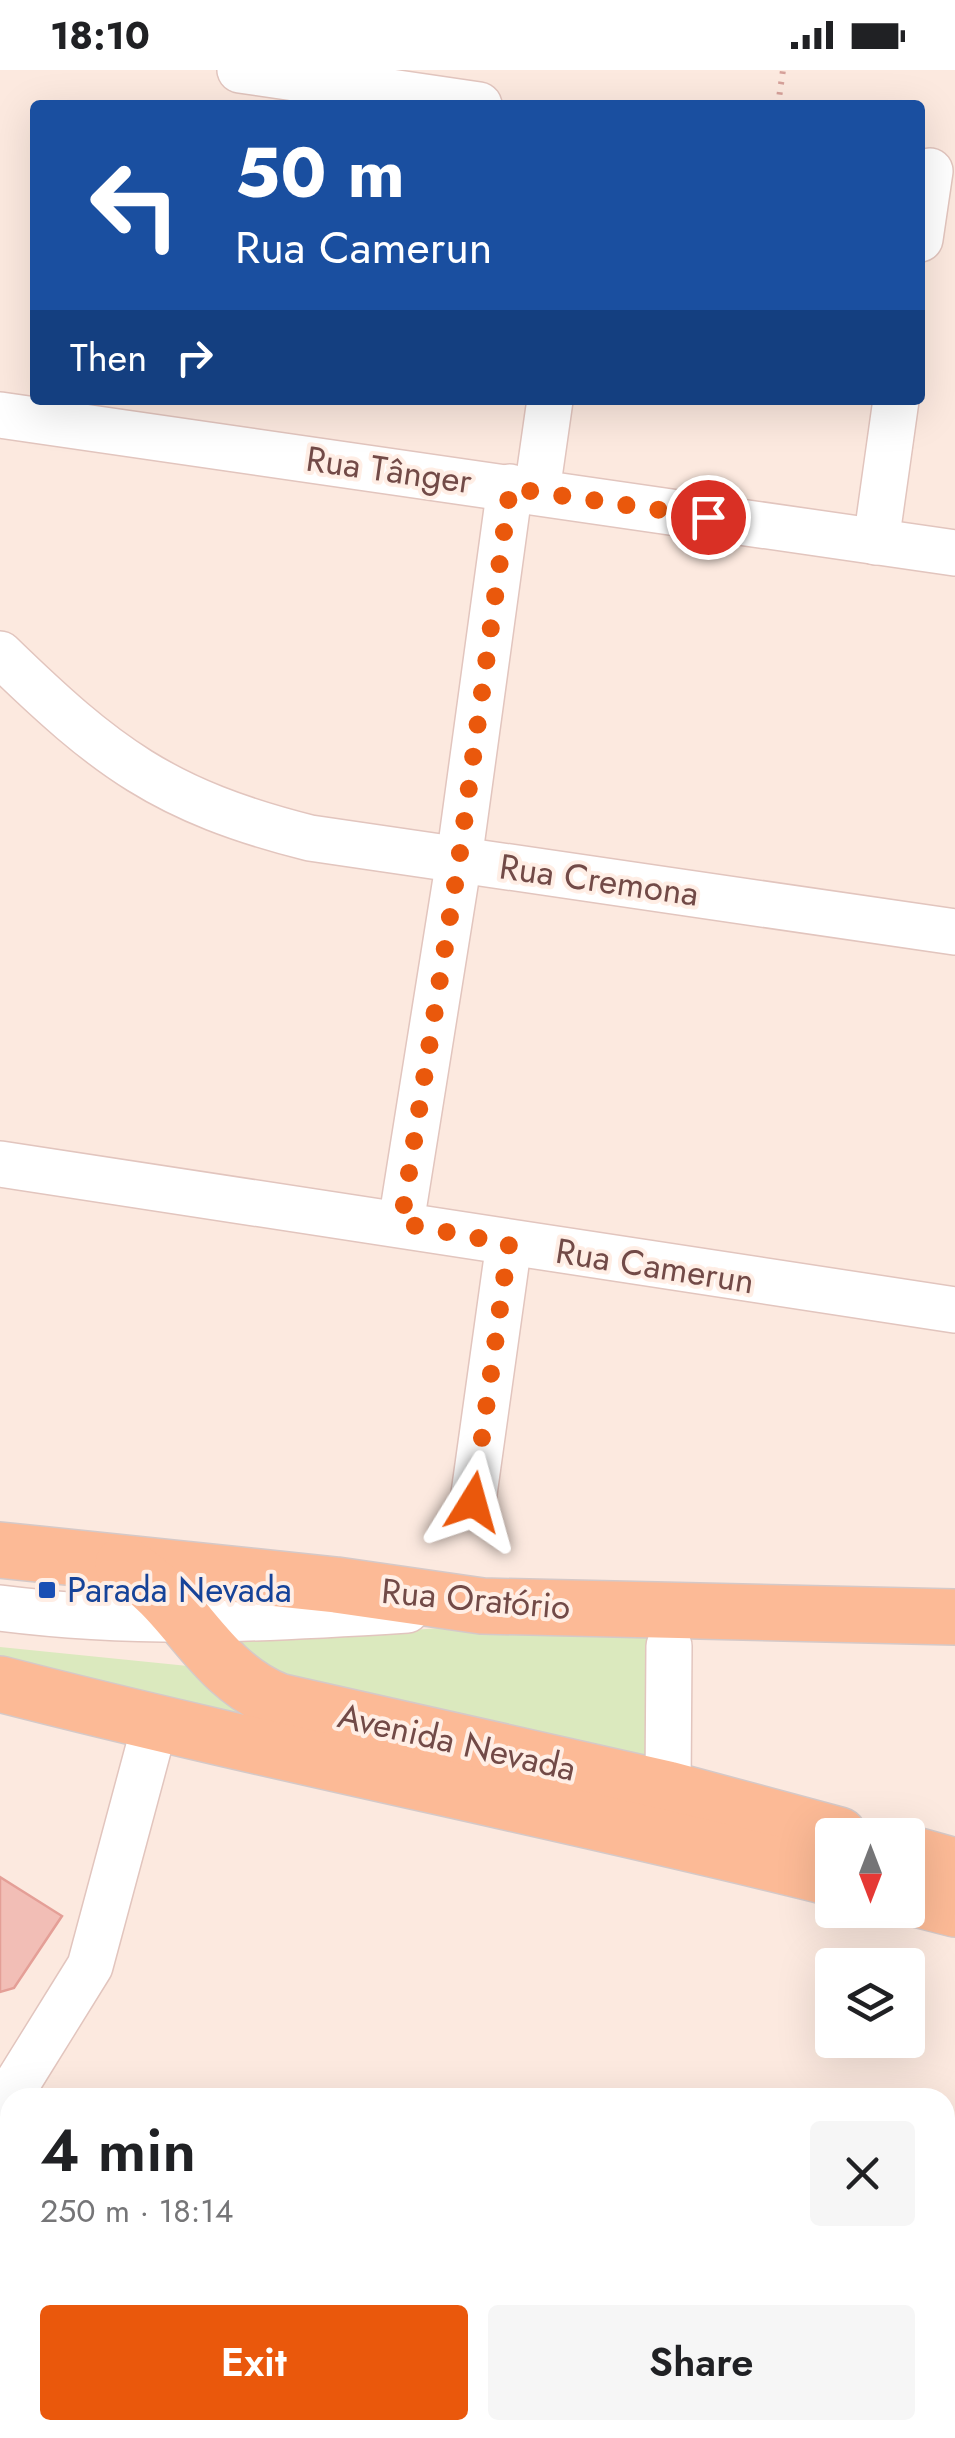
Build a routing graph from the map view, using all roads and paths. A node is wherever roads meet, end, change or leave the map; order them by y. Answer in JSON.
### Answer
{"nodes":[{"id":1,"x":240,"y":70,"type":"edge"},
{"id":2,"x":782,"y":70,"type":"edge"},
{"id":3,"x":445,"y":100,"type":"edge"},
{"id":4,"x":779,"y":100,"type":"edge"},
{"id":5,"x":935,"y":171,"type":"edge"},
{"id":6,"x":925,"y":216,"type":"edge"},
{"id":7,"x":549,"y":405,"type":"edge"},
{"id":8,"x":895,"y":405,"type":"edge"},
{"id":9,"x":0,"y":415,"type":"edge"},
{"id":10,"x":524,"y":490,"type":"junction"},
{"id":11,"x":876,"y":542,"type":"junction"},
{"id":12,"x":955,"y":553,"type":"edge"},
{"id":13,"x":0,"y":654,"type":"edge"},
{"id":14,"x":459,"y":860,"type":"junction"},
{"id":15,"x":955,"y":932,"type":"edge"},
{"id":16,"x":0,"y":1164,"type":"edge"},
{"id":17,"x":401,"y":1223,"type":"junction"},
{"id":18,"x":509,"y":1244,"type":"junction"},
{"id":19,"x":955,"y":1310,"type":"edge"},
{"id":20,"x":473,"y":1502,"type":"dead end"},
{"id":21,"x":0,"y":1550,"type":"edge"},
{"id":22,"x":124,"y":1564,"type":"junction"},
{"id":23,"x":482,"y":1606,"type":"junction"},
{"id":24,"x":0,"y":1608,"type":"edge"},
{"id":25,"x":955,"y":1617,"type":"edge"},
{"id":26,"x":185,"y":1622,"type":"junction"},
{"id":27,"x":669,"y":1646,"type":"dead end"},
{"id":28,"x":0,"y":1684,"type":"edge"},
{"id":29,"x":155,"y":1724,"type":"junction"},
{"id":30,"x":668,"y":1790,"type":"junction"},
{"id":31,"x":815,"y":1829,"type":"edge"},
{"id":32,"x":925,"y":1858,"type":"edge"},
{"id":33,"x":955,"y":1866,"type":"edge"},
{"id":34,"x":815,"y":1874,"type":"edge"},
{"id":35,"x":925,"y":1901,"type":"edge"},
{"id":36,"x":955,"y":1908,"type":"edge"},
{"id":37,"x":14,"y":2088,"type":"edge"}],
"edges":[{"from":1,"to":3,"type":"street"},
{"from":2,"to":4,"type":"path"},
{"from":5,"to":6,"type":"street"},
{"from":7,"to":10,"type":"street"},
{"from":8,"to":11,"type":"street"},
{"from":9,"to":10,"type":"street","name":"Rua Tânger"},
{"from":10,"to":11,"type":"street","name":"Rua Tânger"},
{"from":10,"to":14,"type":"street"},
{"from":11,"to":12,"type":"street","name":"Rua Tânger"},
{"from":13,"to":14,"type":"street","name":"Rua Cremona"},
{"from":14,"to":15,"type":"street","name":"Rua Cremona"},
{"from":14,"to":17,"type":"street"},
{"from":16,"to":17,"type":"street","name":"Rua Camerun"},
{"from":17,"to":18,"type":"street","name":"Rua Camerun"},
{"from":18,"to":19,"type":"street","name":"Rua Camerun"},
{"from":18,"to":20,"type":"street"},
{"from":21,"to":22,"type":"main road","name":"Rua Oratório"},
{"from":22,"to":23,"type":"main road","name":"Rua Oratório"},
{"from":22,"to":26,"type":"main road","name":"Avenida Nevada"},
{"from":23,"to":25,"type":"main road","name":"Rua Oratório"},
{"from":23,"to":26,"type":"street"},
{"from":24,"to":26,"type":"street"},
{"from":26,"to":30,"type":"main road","name":"Avenida Nevada"},
{"from":27,"to":30,"type":"street"},
{"from":28,"to":29,"type":"main road"},
{"from":29,"to":34,"type":"main road","name":"Avenida Nevada"},
{"from":29,"to":37,"type":"street"},
{"from":30,"to":31,"type":"main road","name":"Avenida Nevada"},
{"from":32,"to":33,"type":"main road"},
{"from":35,"to":36,"type":"main road"}]}
